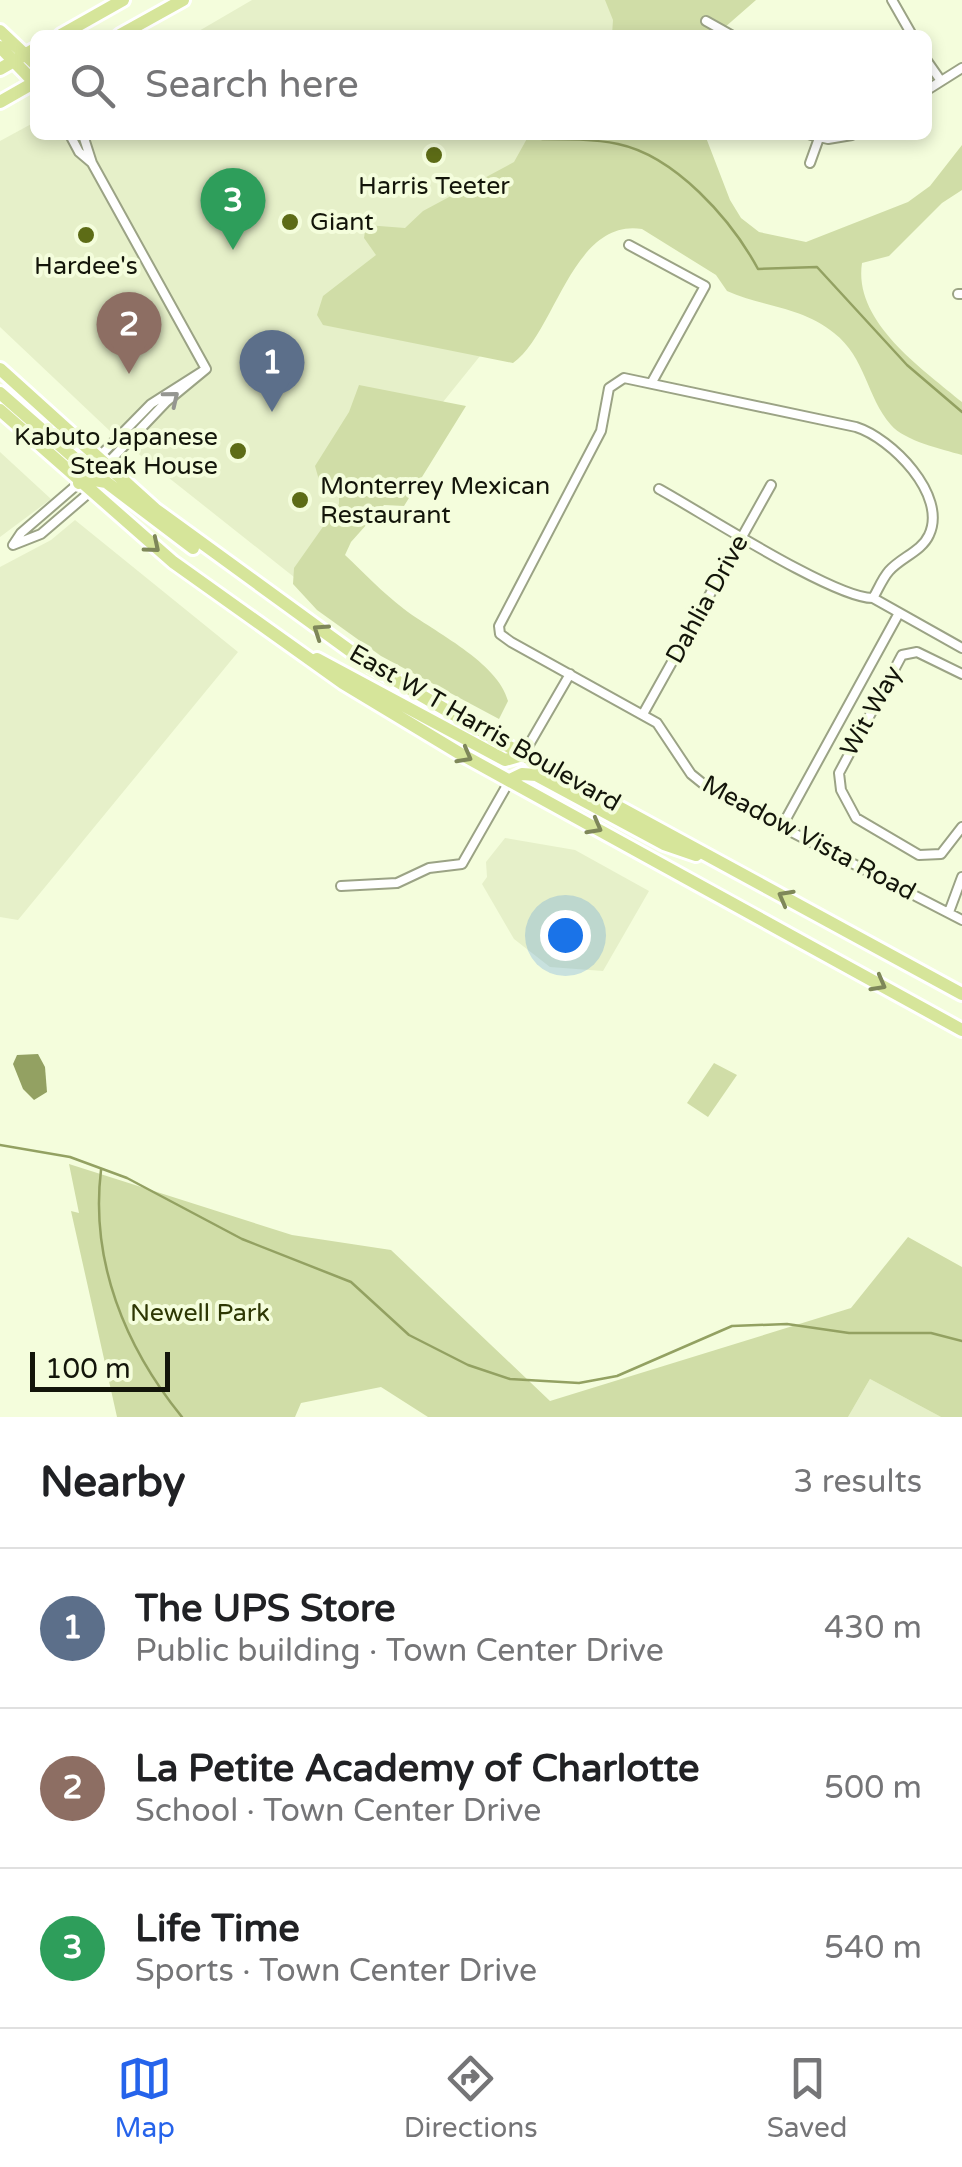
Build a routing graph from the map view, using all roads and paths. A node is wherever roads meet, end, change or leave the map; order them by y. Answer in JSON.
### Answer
{"nodes":[{"id":1,"x":122,"y":0,"type":"edge"},
{"id":2,"x":183,"y":0,"type":"edge"},
{"id":3,"x":892,"y":0,"type":"edge"},
{"id":4,"x":706,"y":21,"type":"dead end"},
{"id":5,"x":71,"y":30,"type":"edge"},
{"id":6,"x":129,"y":30,"type":"edge"},
{"id":7,"x":722,"y":30,"type":"edge"},
{"id":8,"x":909,"y":30,"type":"edge"},
{"id":9,"x":0,"y":31,"type":"edge"},
{"id":10,"x":0,"y":47,"type":"edge"},
{"id":11,"x":28,"y":57,"type":"edge"},
{"id":12,"x":932,"y":67,"type":"edge"},
{"id":13,"x":962,"y":68,"type":"edge"},
{"id":14,"x":0,"y":69,"type":"edge"},
{"id":15,"x":941,"y":80,"type":"junction"},
{"id":16,"x":30,"y":86,"type":"edge"},
{"id":17,"x":932,"y":86,"type":"edge"},
{"id":18,"x":0,"y":102,"type":"edge"},
{"id":19,"x":73,"y":140,"type":"edge"},
{"id":20,"x":85,"y":140,"type":"edge"},
{"id":21,"x":814,"y":140,"type":"edge"},
{"id":22,"x":92,"y":163,"type":"junction"},
{"id":23,"x":810,"y":163,"type":"dead end"},
{"id":24,"x":628,"y":245,"type":"dead end"},
{"id":25,"x":0,"y":370,"type":"edge"},
{"id":26,"x":652,"y":382,"type":"junction"},
{"id":27,"x":0,"y":392,"type":"edge"},
{"id":28,"x":0,"y":410,"type":"edge"},
{"id":29,"x":100,"y":463,"type":"junction"},
{"id":30,"x":771,"y":485,"type":"dead end"},
{"id":31,"x":84,"y":487,"type":"junction"},
{"id":32,"x":659,"y":489,"type":"dead end"},
{"id":33,"x":743,"y":534,"type":"junction"},
{"id":34,"x":12,"y":546,"type":"junction"},
{"id":35,"x":2,"y":551,"type":"dead end"},
{"id":36,"x":223,"y":561,"type":"junction"},
{"id":37,"x":873,"y":598,"type":"junction"},
{"id":38,"x":898,"y":613,"type":"junction"},
{"id":39,"x":288,"y":646,"type":"junction"},
{"id":40,"x":962,"y":648,"type":"edge"},
{"id":41,"x":570,"y":674,"type":"junction"},
{"id":42,"x":962,"y":674,"type":"edge"},
{"id":43,"x":644,"y":714,"type":"junction"},
{"id":44,"x":522,"y":755,"type":"junction"},
{"id":45,"x":510,"y":780,"type":"junction"},
{"id":46,"x":962,"y":827,"type":"edge"},
{"id":47,"x":781,"y":828,"type":"junction"},
{"id":48,"x":730,"y":867,"type":"junction"},
{"id":49,"x":962,"y":877,"type":"edge"},
{"id":50,"x":342,"y":886,"type":"dead end"},
{"id":51,"x":960,"y":893,"type":"edge"},
{"id":52,"x":948,"y":912,"type":"junction"},
{"id":53,"x":962,"y":920,"type":"edge"},
{"id":54,"x":962,"y":994,"type":"edge"},
{"id":55,"x":962,"y":1030,"type":"edge"}],
"edges":[{"from":1,"to":5,"type":"main road"},
{"from":2,"to":6,"type":"main road"},
{"from":3,"to":8,"type":"street"},
{"from":4,"to":7,"type":"street"},
{"from":9,"to":11,"type":"main road"},
{"from":10,"to":11,"type":"main road"},
{"from":11,"to":14,"type":"main road"},
{"from":12,"to":15,"type":"street"},
{"from":13,"to":15,"type":"street"},
{"from":15,"to":17,"type":"street"},
{"from":16,"to":18,"type":"main road"},
{"from":19,"to":22,"type":"street"},
{"from":20,"to":22,"type":"street"},
{"from":21,"to":23,"type":"street"},
{"from":22,"to":29,"type":"street"},
{"from":24,"to":26,"type":"street"},
{"from":25,"to":29,"type":"main road","name":"East W T Harris Boulevard"},
{"from":26,"to":37,"type":"street","name":"Meadow Vista Road"},
{"from":26,"to":41,"type":"street","name":"Meadow Vista Road"},
{"from":27,"to":29,"type":"main road"},
{"from":28,"to":31,"type":"main road","name":"East W T Harris Boulevard"},
{"from":29,"to":36,"type":"main road","name":"East W T Harris Boulevard"},
{"from":30,"to":33,"type":"street","name":"Dahlia Drive"},
{"from":31,"to":34,"type":"street"},
{"from":31,"to":34,"type":"street"},
{"from":31,"to":36,"type":"main road"},
{"from":31,"to":39,"type":"main road","name":"East W T Harris Boulevard","one_way":true},
{"from":32,"to":33,"type":"street"},
{"from":33,"to":37,"type":"street"},
{"from":33,"to":43,"type":"street","name":"Dahlia Drive"},
{"from":34,"to":35,"type":"street"},
{"from":44,"to":36,"type":"main road","name":"East W T Harris Boulevard","one_way":true},
{"from":37,"to":38,"type":"street"},
{"from":38,"to":40,"type":"street"},
{"from":38,"to":47,"type":"street"},
{"from":39,"to":44,"type":"main road"},
{"from":39,"to":45,"type":"main road","name":"East W T Harris Boulevard","one_way":true},
{"from":41,"to":43,"type":"street","name":"Meadow Vista Road"},
{"from":41,"to":44,"type":"street"},
{"from":42,"to":46,"type":"street","name":"Wit Way"},
{"from":43,"to":47,"type":"street","name":"Meadow Vista Road"},
{"from":44,"to":48,"type":"main road","name":"East W T Harris Boulevard"},
{"from":45,"to":48,"type":"main road"},
{"from":45,"to":50,"type":"street"},
{"from":45,"to":55,"type":"main road","name":"East W T Harris Boulevard","one_way":true},
{"from":47,"to":52,"type":"street","name":"Meadow Vista Road"},
{"from":54,"to":48,"type":"main road","name":"East W T Harris Boulevard","one_way":true},
{"from":49,"to":51,"type":"street"},
{"from":51,"to":52,"type":"street"},
{"from":52,"to":53,"type":"street","name":"Meadow Vista Road"}]}
